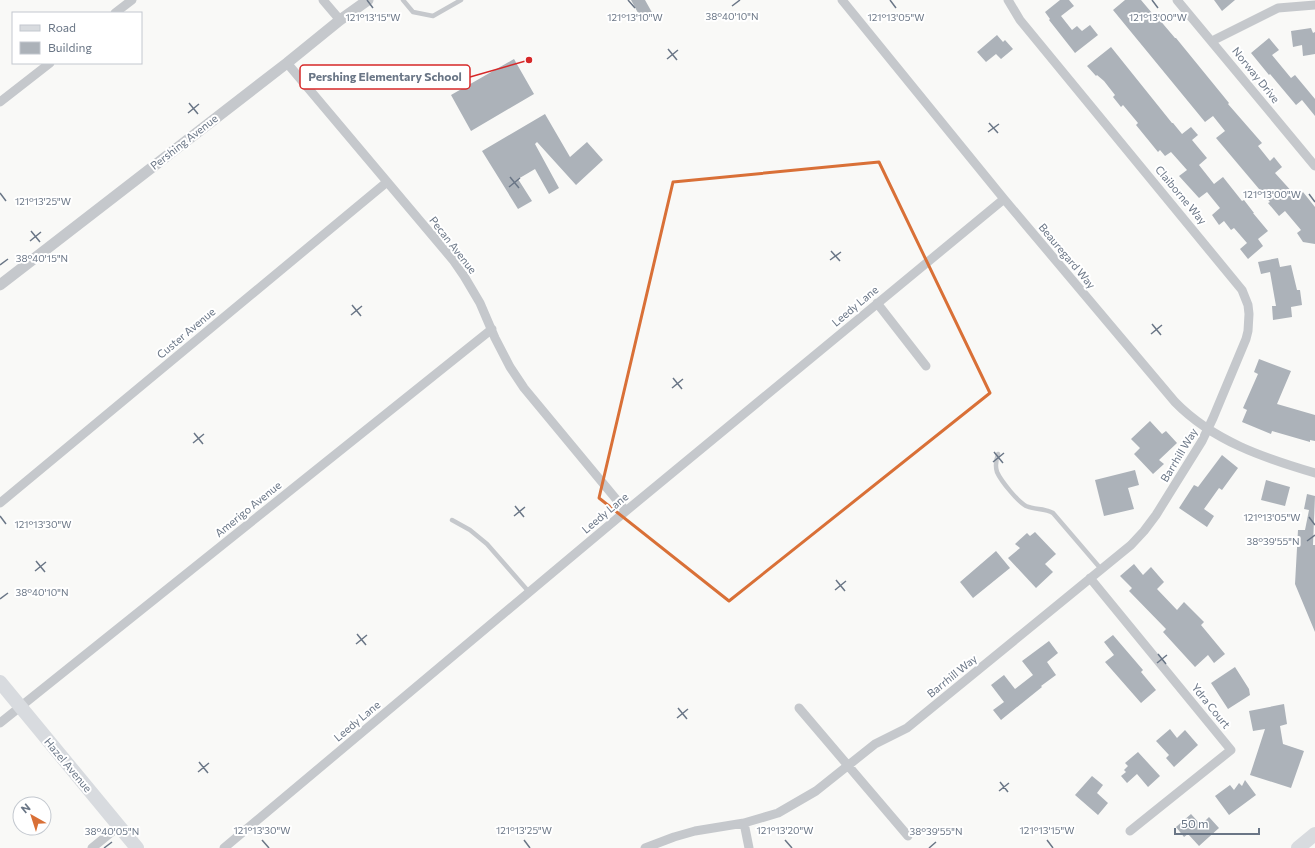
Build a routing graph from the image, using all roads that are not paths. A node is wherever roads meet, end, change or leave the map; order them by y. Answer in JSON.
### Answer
{"nodes":[{"id":1,"x":132,"y":0,"type":"edge"},
{"id":2,"x":323,"y":0,"type":"edge"},
{"id":3,"x":368,"y":0,"type":"edge"},
{"id":4,"x":403,"y":0,"type":"edge"},
{"id":5,"x":461,"y":0,"type":"edge"},
{"id":6,"x":842,"y":0,"type":"edge"},
{"id":7,"x":1008,"y":0,"type":"edge"},
{"id":8,"x":1177,"y":0,"type":"edge"},
{"id":9,"x":1315,"y":5,"type":"edge"},
{"id":10,"x":116,"y":12,"type":"edge"},
{"id":11,"x":340,"y":20,"type":"junction"},
{"id":12,"x":1212,"y":41,"type":"junction"},
{"id":13,"x":286,"y":63,"type":"junction"},
{"id":14,"x":49,"y":64,"type":"edge"},
{"id":15,"x":0,"y":102,"type":"edge"},
{"id":16,"x":1315,"y":166,"type":"edge"},
{"id":17,"x":387,"y":182,"type":"junction"},
{"id":18,"x":1004,"y":199,"type":"junction"},
{"id":19,"x":0,"y":284,"type":"edge"},
{"id":20,"x":877,"y":304,"type":"junction"},
{"id":21,"x":492,"y":330,"type":"junction"},
{"id":22,"x":926,"y":366,"type":"dead end"},
{"id":23,"x":1208,"y":430,"type":"junction"},
{"id":24,"x":998,"y":454,"type":"dead end"},
{"id":25,"x":1315,"y":473,"type":"edge"},
{"id":26,"x":0,"y":503,"type":"edge"},
{"id":27,"x":626,"y":511,"type":"junction"},
{"id":28,"x":452,"y":520,"type":"dead end"},
{"id":29,"x":1101,"y":569,"type":"junction"},
{"id":30,"x":1090,"y":578,"type":"junction"},
{"id":31,"x":529,"y":592,"type":"junction"},
{"id":32,"x":0,"y":682,"type":"edge"},
{"id":33,"x":20,"y":707,"type":"junction"},
{"id":34,"x":799,"y":708,"type":"dead end"},
{"id":35,"x":0,"y":723,"type":"edge"},
{"id":36,"x":848,"y":766,"type":"junction"},
{"id":37,"x":744,"y":823,"type":"junction"},
{"id":38,"x":119,"y":826,"type":"junction"},
{"id":39,"x":1130,"y":831,"type":"dead end"},
{"id":40,"x":1315,"y":834,"type":"edge"},
{"id":41,"x":908,"y":836,"type":"dead end"},
{"id":42,"x":92,"y":848,"type":"edge"},
{"id":43,"x":137,"y":848,"type":"edge"},
{"id":44,"x":224,"y":848,"type":"edge"},
{"id":45,"x":645,"y":848,"type":"edge"},
{"id":46,"x":749,"y":848,"type":"edge"},
{"id":47,"x":1298,"y":848,"type":"edge"}],
"edges":[{"from":1,"to":10,"type":"street"},
{"from":2,"to":11,"type":"street"},
{"from":3,"to":11,"type":"street","name":"Pershing Avenue"},
{"from":4,"to":5,"type":"lane"},
{"from":6,"to":18,"type":"street","name":"Beauregard Way"},
{"from":7,"to":23,"type":"street","name":"Claiborne Way"},
{"from":8,"to":12,"type":"street","name":"Norway Drive"},
{"from":9,"to":12,"type":"street"},
{"from":11,"to":13,"type":"street","name":"Pershing Avenue"},
{"from":12,"to":16,"type":"street","name":"Norway Drive"},
{"from":13,"to":17,"type":"street","name":"Pecan Avenue"},
{"from":13,"to":19,"type":"street","name":"Pershing Avenue"},
{"from":14,"to":15,"type":"street"},
{"from":17,"to":21,"type":"street","name":"Pecan Avenue"},
{"from":17,"to":26,"type":"street","name":"Custer Avenue"},
{"from":18,"to":20,"type":"street","name":"Leedy Lane"},
{"from":18,"to":23,"type":"street","name":"Beauregard Way"},
{"from":20,"to":22,"type":"street"},
{"from":20,"to":27,"type":"street","name":"Leedy Lane"},
{"from":21,"to":27,"type":"street","name":"Pecan Avenue"},
{"from":21,"to":33,"type":"street","name":"Amerigo Avenue"},
{"from":23,"to":25,"type":"street","name":"Beauregard Way"},
{"from":23,"to":29,"type":"street","name":"Barrhill Way"},
{"from":24,"to":29,"type":"lane"},
{"from":27,"to":31,"type":"street","name":"Leedy Lane"},
{"from":28,"to":31,"type":"lane"},
{"from":29,"to":30,"type":"street","name":"Barrhill Way"},
{"from":30,"to":36,"type":"street","name":"Barrhill Way"},
{"from":30,"to":39,"type":"street","name":"Ydra Court"},
{"from":31,"to":44,"type":"street","name":"Leedy Lane"},
{"from":32,"to":33,"type":"main road","name":"Hazel Avenue"},
{"from":33,"to":35,"type":"street","name":"Amerigo Avenue"},
{"from":33,"to":38,"type":"main road","name":"Hazel Avenue"},
{"from":34,"to":36,"type":"street"},
{"from":36,"to":37,"type":"street","name":"Barrhill Way"},
{"from":36,"to":41,"type":"street"},
{"from":37,"to":45,"type":"street","name":"Barrhill Way"},
{"from":37,"to":46,"type":"street"},
{"from":38,"to":42,"type":"street"},
{"from":38,"to":43,"type":"main road","name":"Hazel Avenue"},
{"from":40,"to":47,"type":"main road"}]}
